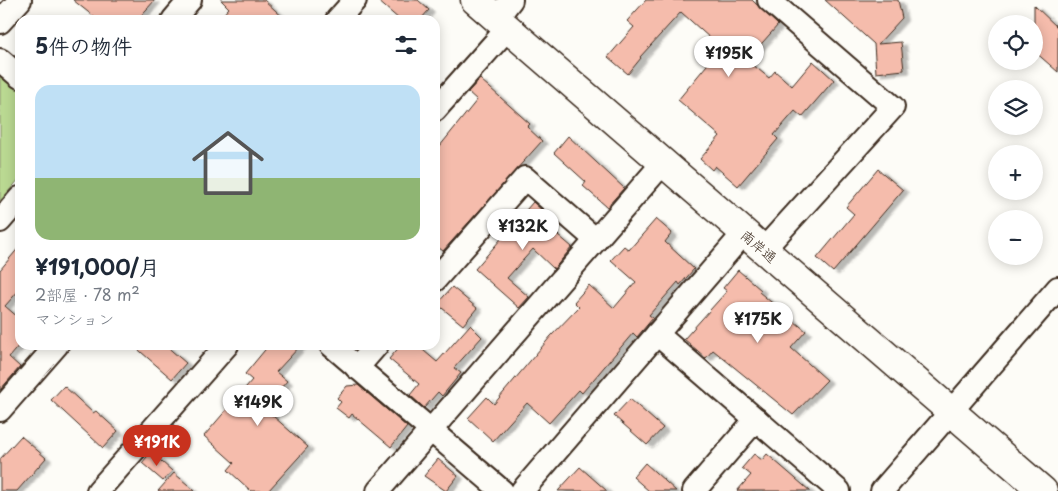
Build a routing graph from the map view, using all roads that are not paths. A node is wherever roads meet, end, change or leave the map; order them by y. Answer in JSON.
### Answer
{"nodes":[{"id":1,"x":20,"y":0,"type":"edge"},
{"id":2,"x":190,"y":0,"type":"edge"},
{"id":3,"x":355,"y":0,"type":"edge"},
{"id":4,"x":475,"y":0,"type":"edge"},
{"id":5,"x":769,"y":0,"type":"edge"},
{"id":6,"x":177,"y":15,"type":"edge"},
{"id":7,"x":342,"y":15,"type":"edge"},
{"id":8,"x":505,"y":15,"type":"edge"},
{"id":9,"x":0,"y":22,"type":"edge"},
{"id":10,"x":0,"y":60,"type":"edge"},
{"id":11,"x":15,"y":73,"type":"edge"},
{"id":12,"x":440,"y":103,"type":"edge"},
{"id":13,"x":662,"y":164,"type":"junction"},
{"id":14,"x":15,"y":204,"type":"edge"},
{"id":15,"x":0,"y":221,"type":"edge"},
{"id":16,"x":596,"y":240,"type":"junction"},
{"id":17,"x":754,"y":241,"type":"junction"},
{"id":18,"x":440,"y":274,"type":"edge"},
{"id":19,"x":1058,"y":288,"type":"edge"},
{"id":20,"x":657,"y":334,"type":"junction"},
{"id":21,"x":53,"y":350,"type":"edge"},
{"id":22,"x":223,"y":350,"type":"edge"},
{"id":23,"x":337,"y":350,"type":"edge"},
{"id":24,"x":373,"y":350,"type":"edge"},
{"id":25,"x":357,"y":368,"type":"junction"},
{"id":26,"x":0,"y":410,"type":"edge"},
{"id":27,"x":951,"y":412,"type":"junction"},
{"id":28,"x":756,"y":420,"type":"junction"},
{"id":29,"x":430,"y":431,"type":"junction"},
{"id":30,"x":98,"y":491,"type":"edge"},
{"id":31,"x":378,"y":491,"type":"edge"},
{"id":32,"x":502,"y":491,"type":"edge"},
{"id":33,"x":522,"y":491,"type":"edge"},
{"id":34,"x":694,"y":491,"type":"edge"},
{"id":35,"x":839,"y":491,"type":"edge"},
{"id":36,"x":882,"y":491,"type":"edge"},
{"id":37,"x":1043,"y":491,"type":"edge"}],
"edges":[{"from":1,"to":9,"type":"street"},
{"from":2,"to":6,"type":"street"},
{"from":3,"to":7,"type":"street"},
{"from":4,"to":8,"type":"main road","name":"南岸通"},
{"from":5,"to":17,"type":"street"},
{"from":8,"to":12,"type":"street"},
{"from":8,"to":13,"type":"main road","name":"南岸通"},
{"from":10,"to":11,"type":"street"},
{"from":13,"to":16,"type":"street"},
{"from":13,"to":17,"type":"main road","name":"南岸通"},
{"from":14,"to":15,"type":"street"},
{"from":16,"to":18,"type":"street"},
{"from":16,"to":29,"type":"street"},
{"from":17,"to":20,"type":"street"},
{"from":17,"to":27,"type":"main road","name":"南岸通"},
{"from":19,"to":27,"type":"street"},
{"from":20,"to":28,"type":"street"},
{"from":20,"to":33,"type":"street"},
{"from":21,"to":26,"type":"street"},
{"from":22,"to":30,"type":"street"},
{"from":23,"to":25,"type":"street"},
{"from":24,"to":25,"type":"street"},
{"from":25,"to":29,"type":"street"},
{"from":27,"to":36,"type":"street"},
{"from":27,"to":37,"type":"main road","name":"南岸通"},
{"from":28,"to":34,"type":"street"},
{"from":28,"to":35,"type":"street"},
{"from":29,"to":31,"type":"street"},
{"from":29,"to":32,"type":"street"}]}
